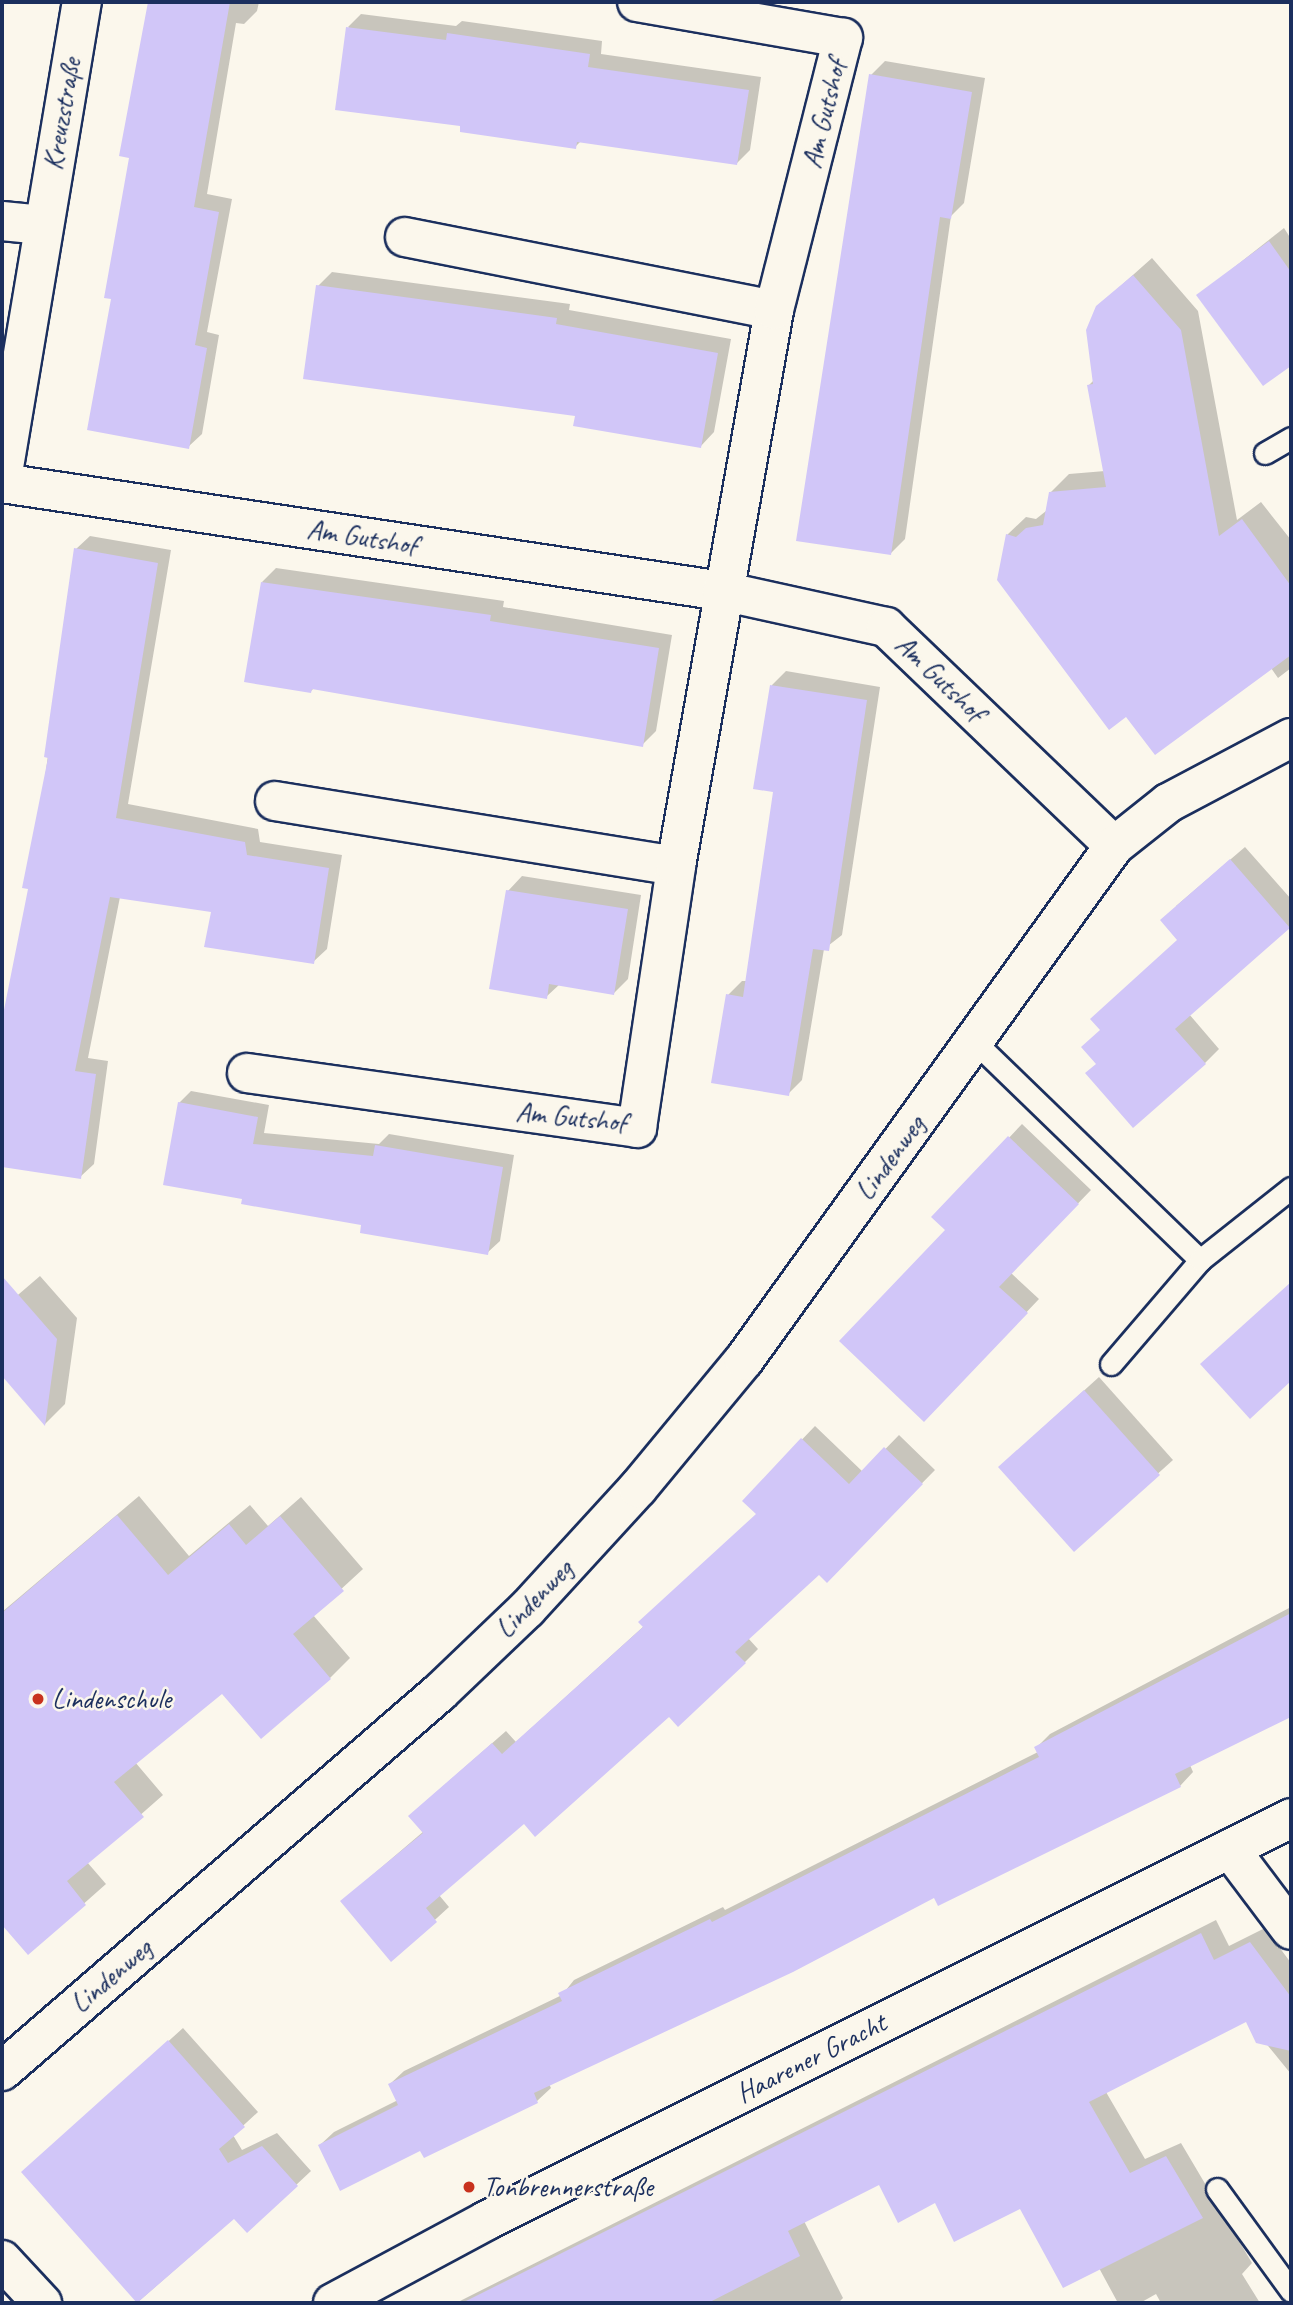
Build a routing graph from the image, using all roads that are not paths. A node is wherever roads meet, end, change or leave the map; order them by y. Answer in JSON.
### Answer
{"nodes":[{"id":1,"x":82,"y":2,"type":"edge"},
{"id":2,"x":637,"y":2,"type":"edge"},
{"id":3,"x":2,"y":221,"type":"edge"},
{"id":4,"x":43,"y":225,"type":"junction"},
{"id":5,"x":405,"y":237,"type":"dead end"},
{"id":6,"x":774,"y":310,"type":"junction"},
{"id":7,"x":1291,"y":438,"type":"edge"},
{"id":8,"x":1265,"y":453,"type":"dead end"},
{"id":9,"x":2,"y":481,"type":"edge"},
{"id":10,"x":722,"y":591,"type":"junction"},
{"id":11,"x":1291,"y":738,"type":"edge"},
{"id":12,"x":275,"y":801,"type":"dead end"},
{"id":13,"x":1114,"y":846,"type":"junction"},
{"id":14,"x":676,"y":866,"type":"junction"},
{"id":15,"x":974,"y":1041,"type":"junction"},
{"id":16,"x":247,"y":1073,"type":"dead end"},
{"id":17,"x":1291,"y":1188,"type":"edge"},
{"id":18,"x":1200,"y":1260,"type":"junction"},
{"id":19,"x":1111,"y":1364,"type":"dead end"},
{"id":20,"x":1291,"y":1818,"type":"edge"},
{"id":21,"x":1230,"y":1849,"type":"junction"},
{"id":22,"x":1291,"y":1930,"type":"edge"},
{"id":23,"x":2,"y":2071,"type":"edge"},
{"id":24,"x":1217,"y":2189,"type":"dead end"},
{"id":25,"x":2,"y":2260,"type":"edge"},
{"id":26,"x":1291,"y":2291,"type":"edge"},
{"id":27,"x":42,"y":2303,"type":"edge"},
{"id":28,"x":333,"y":2303,"type":"edge"}],
"edges":[{"from":1,"to":4,"type":"street","name":"Kreuzstraße"},
{"from":2,"to":6,"type":"street","name":"Am Gutshof"},
{"from":3,"to":4,"type":"street"},
{"from":4,"to":9,"type":"street","name":"Kreuzstraße"},
{"from":5,"to":6,"type":"street"},
{"from":6,"to":10,"type":"street","name":"Am Gutshof"},
{"from":7,"to":8,"type":"lane"},
{"from":9,"to":10,"type":"street","name":"Am Gutshof"},
{"from":10,"to":13,"type":"street","name":"Am Gutshof"},
{"from":10,"to":14,"type":"street","name":"Am Gutshof"},
{"from":11,"to":13,"type":"street","name":"Lindenweg"},
{"from":12,"to":14,"type":"street"},
{"from":13,"to":15,"type":"street","name":"Lindenweg"},
{"from":14,"to":16,"type":"street","name":"Am Gutshof"},
{"from":15,"to":18,"type":"lane"},
{"from":15,"to":23,"type":"street","name":"Lindenweg"},
{"from":17,"to":18,"type":"lane"},
{"from":18,"to":19,"type":"lane"},
{"from":20,"to":21,"type":"street","name":"Haarener Gracht"},
{"from":21,"to":22,"type":"street"},
{"from":21,"to":28,"type":"street","name":"Haarener Gracht"},
{"from":24,"to":26,"type":"lane"},
{"from":25,"to":27,"type":"street"}]}
